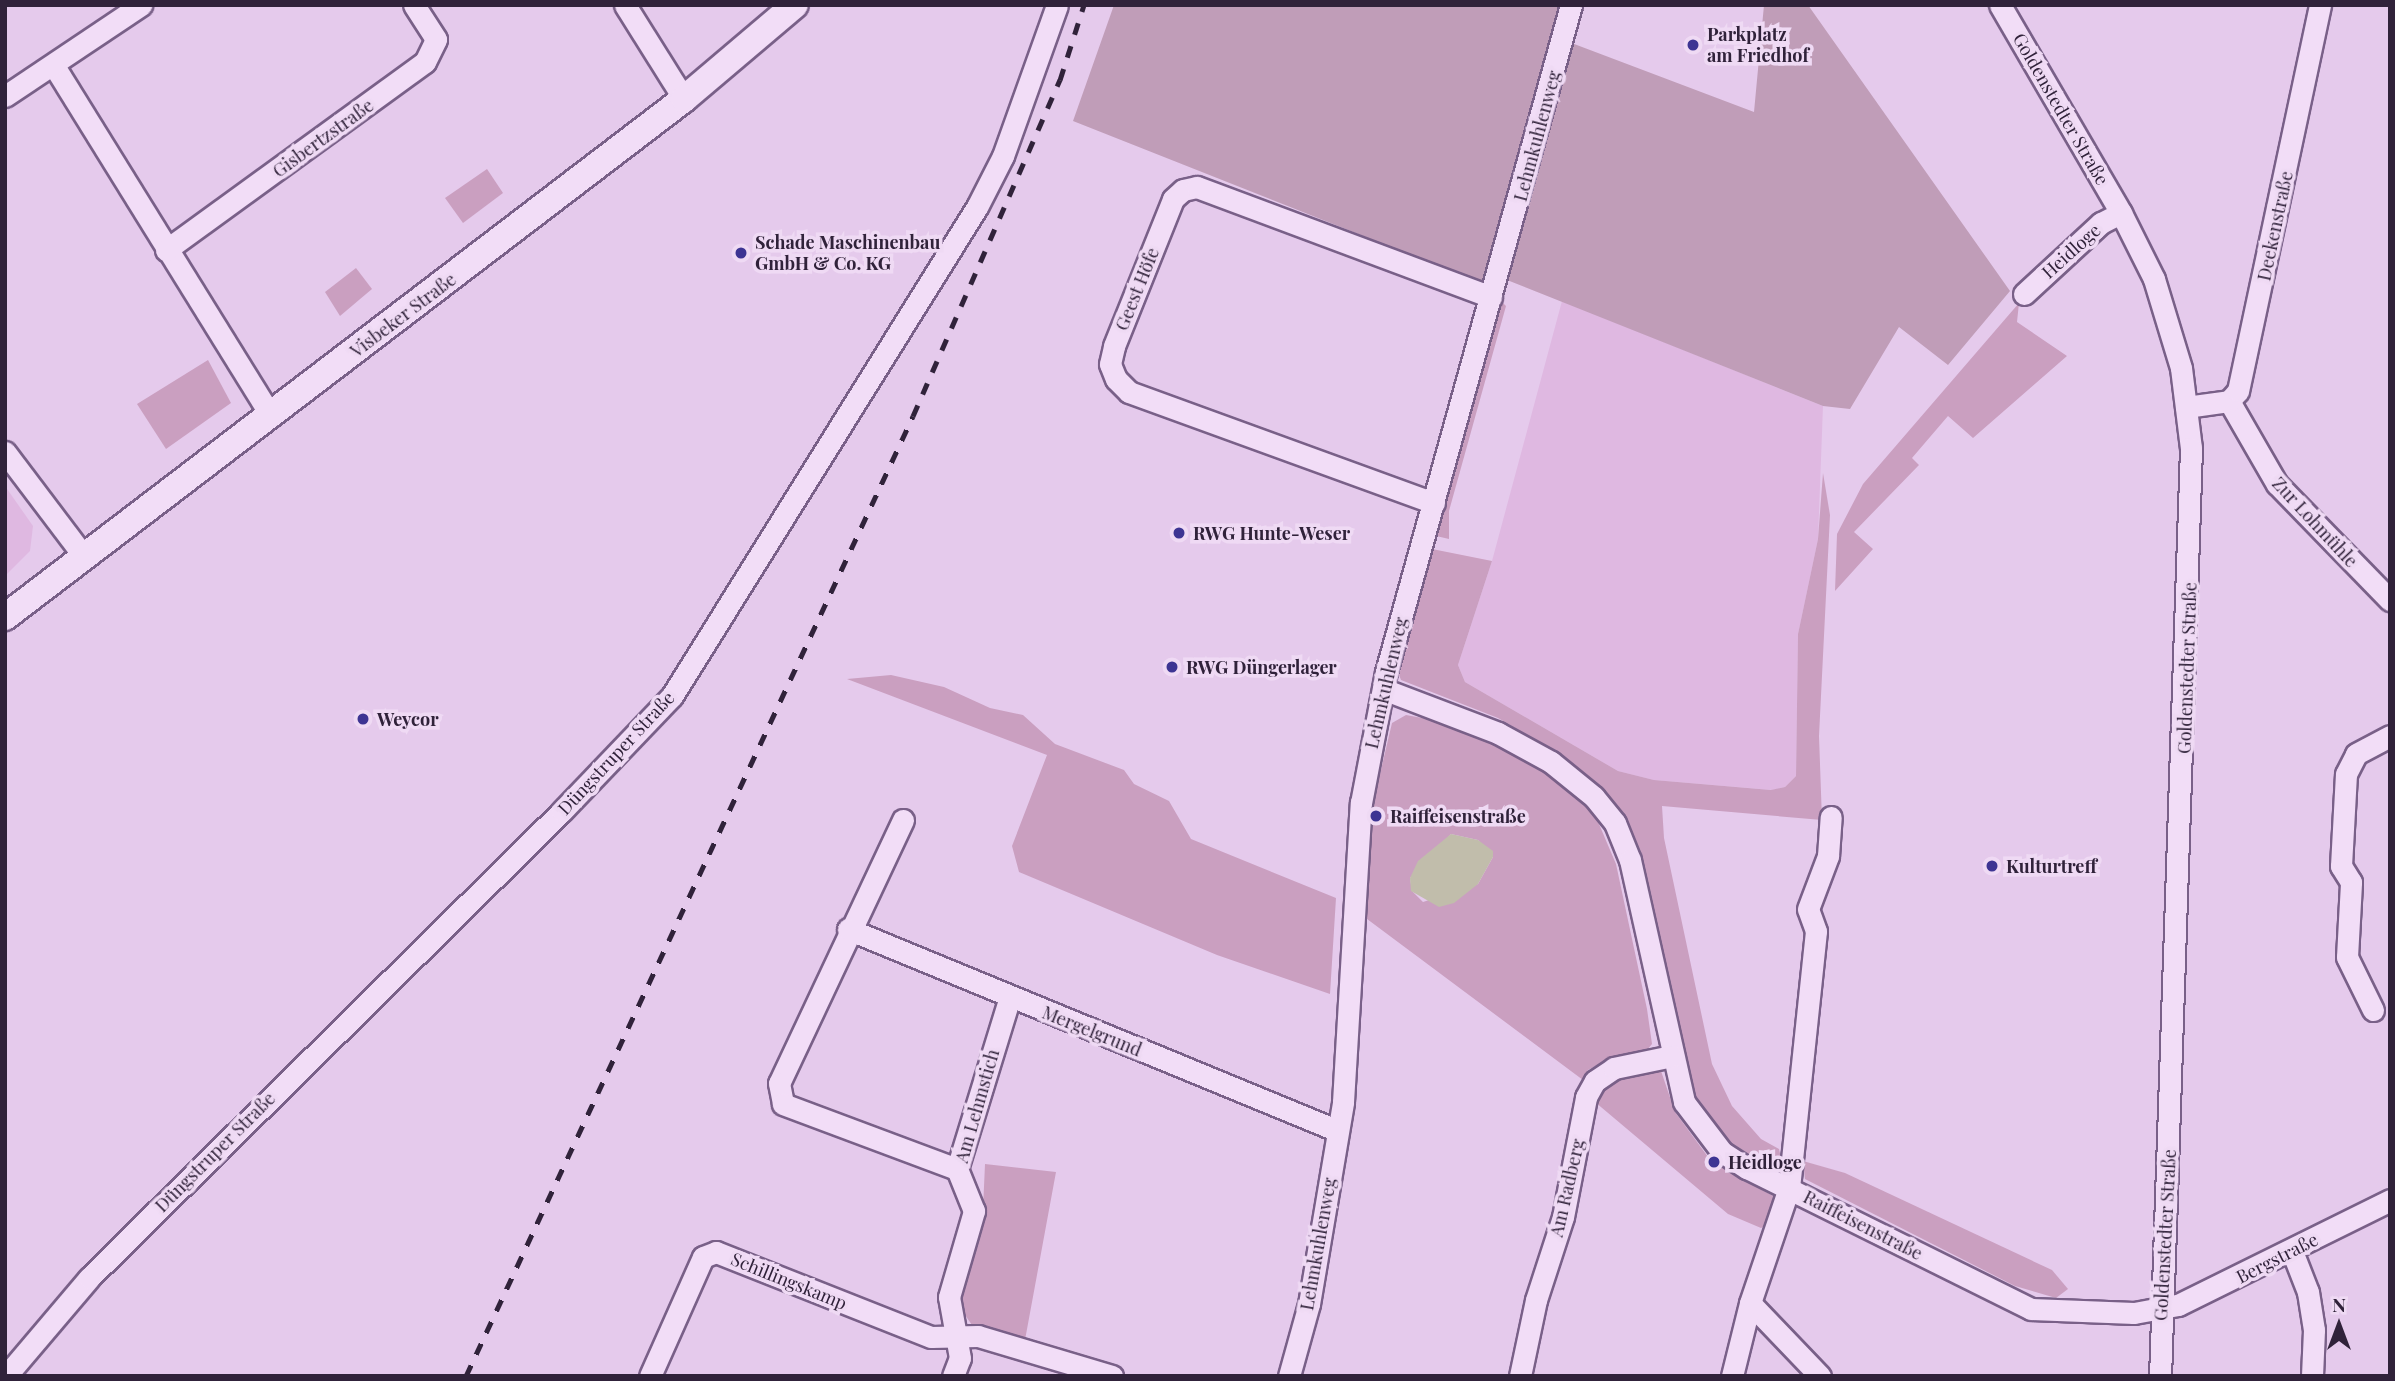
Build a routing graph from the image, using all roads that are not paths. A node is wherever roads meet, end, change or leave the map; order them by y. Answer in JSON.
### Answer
{"nodes":[{"id":1,"x":141,"y":5,"type":"edge"},
{"id":2,"x":414,"y":5,"type":"edge"},
{"id":3,"x":625,"y":5,"type":"edge"},
{"id":4,"x":795,"y":5,"type":"edge"},
{"id":5,"x":1057,"y":5,"type":"edge"},
{"id":6,"x":1571,"y":5,"type":"edge"},
{"id":7,"x":2000,"y":5,"type":"edge"},
{"id":8,"x":2320,"y":5,"type":"edge"},
{"id":9,"x":54,"y":66,"type":"junction"},
{"id":10,"x":5,"y":96,"type":"edge"},
{"id":11,"x":684,"y":99,"type":"junction"},
{"id":12,"x":2121,"y":213,"type":"junction"},
{"id":13,"x":166,"y":250,"type":"junction"},
{"id":14,"x":2024,"y":294,"type":"dead end"},
{"id":15,"x":1491,"y":298,"type":"junction"},
{"id":16,"x":2229,"y":401,"type":"junction"},
{"id":17,"x":2186,"y":407,"type":"junction"},
{"id":18,"x":271,"y":416,"type":"junction"},
{"id":19,"x":5,"y":452,"type":"edge"},
{"id":20,"x":1434,"y":503,"type":"junction"},
{"id":21,"x":83,"y":555,"type":"junction"},
{"id":22,"x":2390,"y":600,"type":"edge"},
{"id":23,"x":5,"y":617,"type":"edge"},
{"id":24,"x":1383,"y":689,"type":"junction"},
{"id":25,"x":2390,"y":736,"type":"edge"},
{"id":26,"x":1831,"y":817,"type":"dead end"},
{"id":27,"x":903,"y":820,"type":"dead end"},
{"id":28,"x":848,"y":929,"type":"junction"},
{"id":29,"x":1010,"y":998,"type":"junction"},
{"id":30,"x":2373,"y":1010,"type":"dead end"},
{"id":31,"x":1672,"y":1056,"type":"junction"},
{"id":32,"x":1336,"y":1130,"type":"junction"},
{"id":33,"x":957,"y":1168,"type":"junction"},
{"id":34,"x":1790,"y":1188,"type":"junction"},
{"id":35,"x":2390,"y":1200,"type":"edge"},
{"id":36,"x":2292,"y":1251,"type":"junction"},
{"id":37,"x":1750,"y":1303,"type":"junction"},
{"id":38,"x":2162,"y":1308,"type":"junction"},
{"id":39,"x":959,"y":1338,"type":"junction"},
{"id":40,"x":6,"y":1376,"type":"edge"},
{"id":41,"x":650,"y":1376,"type":"edge"},
{"id":42,"x":953,"y":1376,"type":"edge"},
{"id":43,"x":1112,"y":1376,"type":"edge"},
{"id":44,"x":1289,"y":1376,"type":"edge"},
{"id":45,"x":1520,"y":1376,"type":"edge"},
{"id":46,"x":1732,"y":1376,"type":"edge"},
{"id":47,"x":1820,"y":1376,"type":"edge"},
{"id":48,"x":2160,"y":1376,"type":"edge"},
{"id":49,"x":2312,"y":1376,"type":"edge"}],
"edges":[{"from":1,"to":9,"type":"street"},
{"from":2,"to":13,"type":"street","name":"Gisbertzstraße"},
{"from":3,"to":11,"type":"street"},
{"from":4,"to":11,"type":"street","name":"Visbeker Straße"},
{"from":5,"to":40,"type":"street","name":"Düngstruper Straße"},
{"from":6,"to":15,"type":"street","name":"Lehmkuhlenweg"},
{"from":7,"to":12,"type":"street","name":"Goldenstedter Straße"},
{"from":8,"to":16,"type":"street","name":"Deekenstraße"},
{"from":9,"to":10,"type":"street"},
{"from":9,"to":13,"type":"street"},
{"from":11,"to":18,"type":"street","name":"Visbeker Straße"},
{"from":12,"to":14,"type":"street","name":"Heidloge"},
{"from":12,"to":17,"type":"street","name":"Goldenstedter Straße"},
{"from":13,"to":18,"type":"street"},
{"from":15,"to":20,"type":"street","name":"Lehmkuhlenweg"},
{"from":15,"to":20,"type":"street","name":"Geest Höfe"},
{"from":16,"to":17,"type":"street"},
{"from":16,"to":22,"type":"street","name":"Zur Lohmühle"},
{"from":17,"to":38,"type":"street","name":"Goldenstedter Straße"},
{"from":18,"to":21,"type":"street","name":"Visbeker Straße"},
{"from":19,"to":21,"type":"street"},
{"from":20,"to":24,"type":"street","name":"Lehmkuhlenweg"},
{"from":21,"to":23,"type":"street","name":"Visbeker Straße"},
{"from":24,"to":31,"type":"street","name":"Raiffeisenstraße"},
{"from":24,"to":32,"type":"street","name":"Lehmkuhlenweg"},
{"from":25,"to":30,"type":"street"},
{"from":26,"to":34,"type":"street"},
{"from":27,"to":28,"type":"street"},
{"from":28,"to":29,"type":"street","name":"Mergelgrund"},
{"from":28,"to":33,"type":"street"},
{"from":29,"to":32,"type":"street","name":"Mergelgrund"},
{"from":29,"to":33,"type":"street","name":"Am Lehmstich"},
{"from":31,"to":34,"type":"street","name":"Raiffeisenstraße"},
{"from":31,"to":45,"type":"street","name":"Am Radberg"},
{"from":32,"to":44,"type":"street","name":"Lehmkuhlenweg"},
{"from":33,"to":39,"type":"street","name":"Am Lehmstich"},
{"from":34,"to":37,"type":"street"},
{"from":34,"to":38,"type":"street","name":"Raiffeisenstraße"},
{"from":35,"to":36,"type":"street","name":"Bergstraße"},
{"from":36,"to":38,"type":"street","name":"Bergstraße"},
{"from":36,"to":49,"type":"street"},
{"from":37,"to":46,"type":"street"},
{"from":37,"to":47,"type":"street"},
{"from":38,"to":48,"type":"street","name":"Goldenstedter Straße"},
{"from":39,"to":41,"type":"street","name":"Schillingskamp"},
{"from":39,"to":42,"type":"street","name":"Am Lehmstich"},
{"from":39,"to":43,"type":"street","name":"Schillingskamp"}]}
